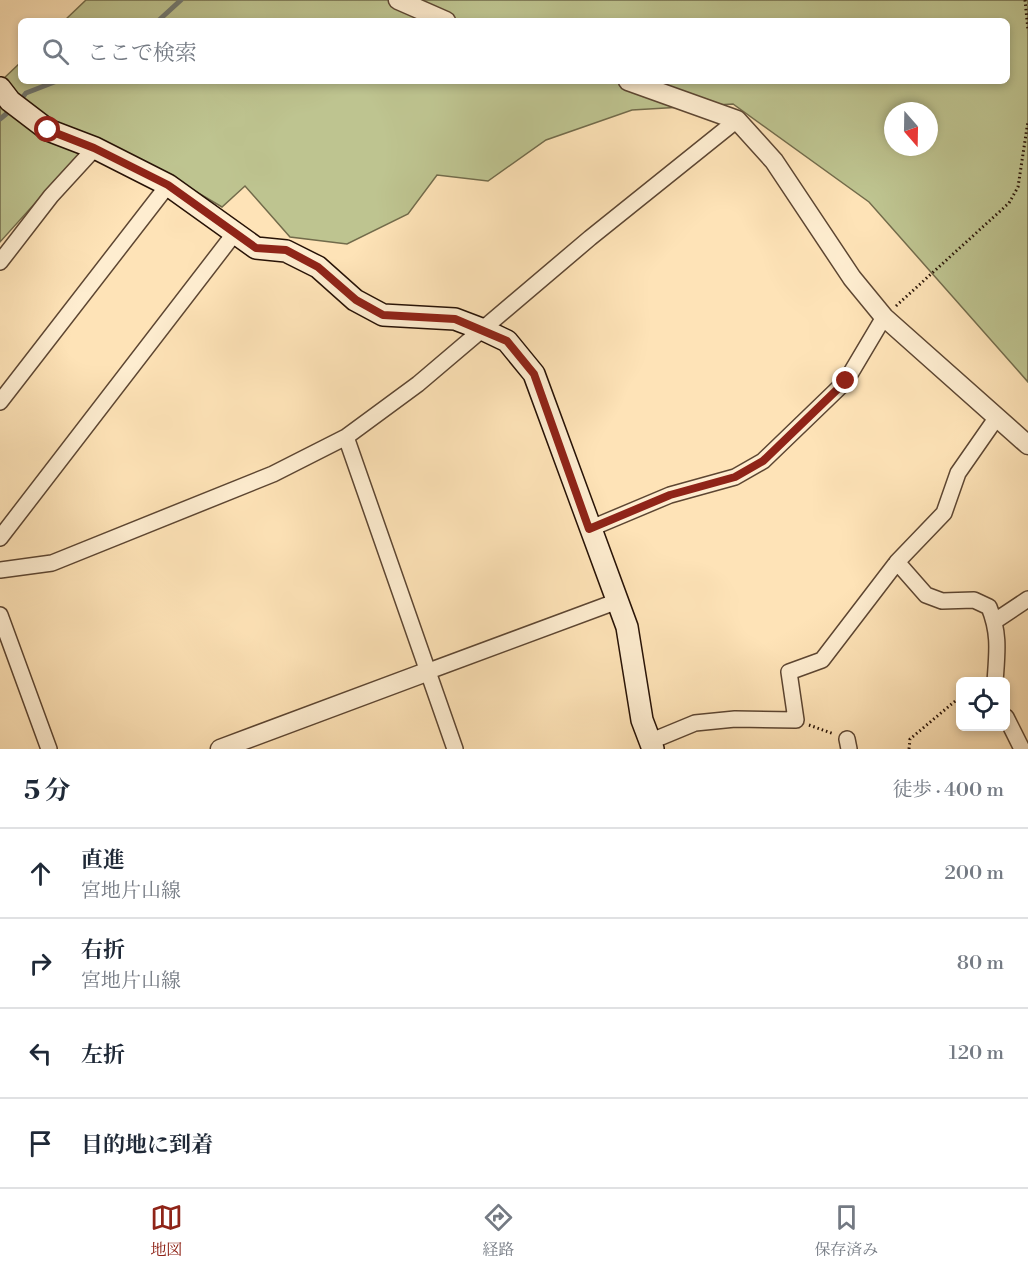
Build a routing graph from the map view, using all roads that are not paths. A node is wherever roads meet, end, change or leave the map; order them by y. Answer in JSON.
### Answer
{"nodes":[{"id":1,"x":398,"y":0,"type":"edge"},
{"id":2,"x":439,"y":18,"type":"edge"},
{"id":3,"x":636,"y":84,"type":"edge"},
{"id":4,"x":0,"y":88,"type":"edge"},
{"id":5,"x":737,"y":120,"type":"junction"},
{"id":6,"x":94,"y":148,"type":"junction"},
{"id":7,"x":168,"y":185,"type":"junction"},
{"id":8,"x":234,"y":234,"type":"junction"},
{"id":9,"x":0,"y":262,"type":"edge"},
{"id":10,"x":884,"y":317,"type":"junction"},
{"id":11,"x":484,"y":330,"type":"junction"},
{"id":12,"x":0,"y":402,"type":"edge"},
{"id":13,"x":997,"y":417,"type":"junction"},
{"id":14,"x":346,"y":437,"type":"junction"},
{"id":15,"x":1028,"y":445,"type":"edge"},
{"id":16,"x":589,"y":529,"type":"junction"},
{"id":17,"x":0,"y":538,"type":"edge"},
{"id":18,"x":897,"y":562,"type":"junction"},
{"id":19,"x":0,"y":570,"type":"edge"},
{"id":20,"x":1028,"y":599,"type":"edge"},
{"id":21,"x":615,"y":602,"type":"junction"},
{"id":22,"x":0,"y":615,"type":"edge"},
{"id":23,"x":995,"y":621,"type":"junction"},
{"id":24,"x":429,"y":671,"type":"junction"},
{"id":25,"x":996,"y":677,"type":"edge"},
{"id":26,"x":1010,"y":726,"type":"edge"},
{"id":27,"x":651,"y":746,"type":"edge"},
{"id":28,"x":49,"y":749,"type":"edge"},
{"id":29,"x":220,"y":749,"type":"edge"},
{"id":30,"x":455,"y":749,"type":"edge"},
{"id":31,"x":1022,"y":749,"type":"edge"}],
"edges":[{"from":1,"to":2,"type":"street"},
{"from":3,"to":5,"type":"street"},
{"from":4,"to":6,"type":"main road"},
{"from":5,"to":10,"type":"street"},
{"from":5,"to":11,"type":"street"},
{"from":6,"to":7,"type":"main road"},
{"from":6,"to":9,"type":"street"},
{"from":7,"to":8,"type":"main road"},
{"from":7,"to":12,"type":"street"},
{"from":8,"to":11,"type":"main road"},
{"from":8,"to":17,"type":"street"},
{"from":10,"to":13,"type":"street"},
{"from":10,"to":16,"type":"street"},
{"from":11,"to":14,"type":"street"},
{"from":11,"to":16,"type":"main road"},
{"from":13,"to":15,"type":"street"},
{"from":13,"to":18,"type":"street"},
{"from":14,"to":19,"type":"street"},
{"from":14,"to":24,"type":"street"},
{"from":16,"to":21,"type":"main road"},
{"from":18,"to":23,"type":"street"},
{"from":18,"to":27,"type":"street"},
{"from":20,"to":23,"type":"street"},
{"from":21,"to":24,"type":"street"},
{"from":21,"to":27,"type":"main road"},
{"from":22,"to":28,"type":"street"},
{"from":23,"to":25,"type":"street"},
{"from":24,"to":29,"type":"street"},
{"from":24,"to":30,"type":"street"},
{"from":26,"to":31,"type":"street"}]}
